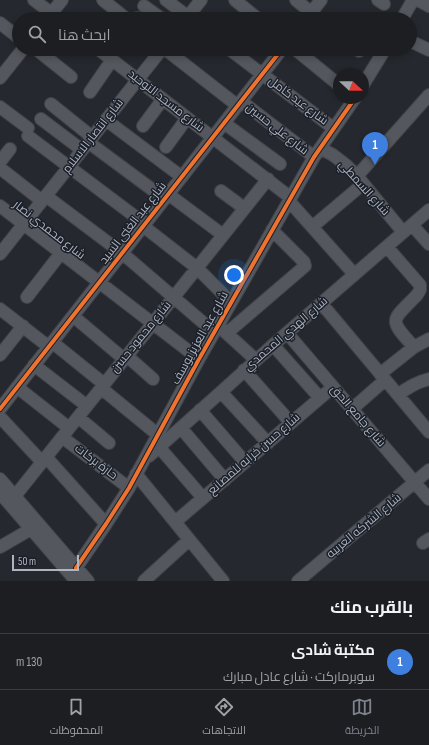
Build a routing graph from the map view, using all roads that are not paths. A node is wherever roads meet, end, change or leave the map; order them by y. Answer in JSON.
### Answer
{"nodes":[{"id":1,"x":34,"y":0,"type":"edge"},
{"id":2,"x":62,"y":0,"type":"edge"},
{"id":3,"x":103,"y":0,"type":"edge"},
{"id":4,"x":166,"y":0,"type":"edge"},
{"id":5,"x":201,"y":0,"type":"edge"},
{"id":6,"x":234,"y":0,"type":"edge"},
{"id":7,"x":296,"y":0,"type":"edge"},
{"id":8,"x":321,"y":0,"type":"edge"},
{"id":9,"x":413,"y":0,"type":"edge"},
{"id":10,"x":418,"y":0,"type":"edge"},
{"id":11,"x":144,"y":6,"type":"dead end"},
{"id":12,"x":429,"y":6,"type":"edge"},
{"id":13,"x":47,"y":12,"type":"edge"},
{"id":14,"x":55,"y":12,"type":"edge"},
{"id":15,"x":122,"y":12,"type":"edge"},
{"id":16,"x":152,"y":12,"type":"edge"},
{"id":17,"x":181,"y":12,"type":"edge"},
{"id":18,"x":192,"y":12,"type":"edge"},
{"id":19,"x":249,"y":12,"type":"edge"},
{"id":20,"x":307,"y":12,"type":"edge"},
{"id":21,"x":315,"y":12,"type":"edge"},
{"id":22,"x":406,"y":12,"type":"edge"},
{"id":23,"x":0,"y":23,"type":"edge"},
{"id":24,"x":12,"y":32,"type":"edge"},
{"id":25,"x":417,"y":44,"type":"edge"},
{"id":26,"x":429,"y":50,"type":"edge"},
{"id":27,"x":17,"y":56,"type":"edge"},
{"id":28,"x":45,"y":56,"type":"edge"},
{"id":29,"x":107,"y":56,"type":"edge"},
{"id":30,"x":111,"y":56,"type":"edge"},
{"id":31,"x":156,"y":56,"type":"edge"},
{"id":32,"x":175,"y":56,"type":"edge"},
{"id":33,"x":238,"y":56,"type":"edge"},
{"id":34,"x":277,"y":56,"type":"edge"},
{"id":35,"x":304,"y":56,"type":"edge"},
{"id":36,"x":381,"y":56,"type":"edge"},
{"id":37,"x":262,"y":75,"type":"junction"},
{"id":38,"x":369,"y":75,"type":"edge"},
{"id":39,"x":71,"y":76,"type":"dead end"},
{"id":40,"x":0,"y":78,"type":"edge"},
{"id":41,"x":138,"y":79,"type":"junction"},
{"id":42,"x":333,"y":80,"type":"edge"},
{"id":43,"x":90,"y":92,"type":"dead end"},
{"id":44,"x":429,"y":95,"type":"edge"},
{"id":45,"x":163,"y":99,"type":"junction"},
{"id":46,"x":240,"y":103,"type":"junction"},
{"id":47,"x":51,"y":104,"type":"dead end"},
{"id":48,"x":351,"y":104,"type":"edge"},
{"id":49,"x":0,"y":107,"type":"edge"},
{"id":50,"x":188,"y":118,"type":"junction"},
{"id":51,"x":41,"y":119,"type":"dead end"},
{"id":52,"x":106,"y":120,"type":"junction"},
{"id":53,"x":224,"y":123,"type":"junction"},
{"id":54,"x":143,"y":126,"type":"dead end"},
{"id":55,"x":333,"y":128,"type":"junction"},
{"id":56,"x":213,"y":137,"type":"junction"},
{"id":57,"x":88,"y":143,"type":"junction"},
{"id":58,"x":166,"y":147,"type":"dead end"},
{"id":59,"x":10,"y":149,"type":"dead end"},
{"id":60,"x":317,"y":152,"type":"junction"},
{"id":61,"x":0,"y":162,"type":"edge"},
{"id":62,"x":280,"y":164,"type":"dead end"},
{"id":63,"x":69,"y":167,"type":"junction"},
{"id":64,"x":0,"y":168,"type":"edge"},
{"id":65,"x":182,"y":177,"type":"junction"},
{"id":66,"x":268,"y":179,"type":"junction"},
{"id":67,"x":360,"y":180,"type":"junction"},
{"id":68,"x":221,"y":191,"type":"dead end"},
{"id":69,"x":166,"y":197,"type":"junction"},
{"id":70,"x":44,"y":198,"type":"junction"},
{"id":71,"x":290,"y":200,"type":"junction"},
{"id":72,"x":0,"y":206,"type":"edge"},
{"id":73,"x":244,"y":208,"type":"junction"},
{"id":74,"x":429,"y":210,"type":"edge"},
{"id":75,"x":24,"y":224,"type":"junction"},
{"id":76,"x":144,"y":225,"type":"junction"},
{"id":77,"x":312,"y":227,"type":"junction"},
{"id":78,"x":408,"y":228,"type":"junction"},
{"id":79,"x":272,"y":230,"type":"junction"},
{"id":80,"x":223,"y":234,"type":"junction"},
{"id":81,"x":429,"y":244,"type":"edge"},
{"id":82,"x":387,"y":247,"type":"junction"},
{"id":83,"x":61,"y":253,"type":"junction"},
{"id":84,"x":0,"y":254,"type":"edge"},
{"id":85,"x":122,"y":254,"type":"junction"},
{"id":86,"x":197,"y":268,"type":"junction"},
{"id":87,"x":354,"y":274,"type":"junction"},
{"id":88,"x":99,"y":282,"type":"junction"},
{"id":89,"x":27,"y":296,"type":"dead end"},
{"id":90,"x":174,"y":296,"type":"junction"},
{"id":91,"x":231,"y":302,"type":"junction"},
{"id":92,"x":321,"y":303,"type":"junction"},
{"id":93,"x":0,"y":309,"type":"edge"},
{"id":94,"x":73,"y":316,"type":"junction"},
{"id":95,"x":153,"y":323,"type":"junction"},
{"id":96,"x":23,"y":326,"type":"junction"},
{"id":97,"x":220,"y":330,"type":"junction"},
{"id":98,"x":287,"y":333,"type":"junction"},
{"id":99,"x":429,"y":339,"type":"edge"},
{"id":100,"x":51,"y":344,"type":"junction"},
{"id":101,"x":273,"y":345,"type":"junction"},
{"id":102,"x":414,"y":347,"type":"junction"},
{"id":103,"x":0,"y":355,"type":"edge"},
{"id":104,"x":125,"y":357,"type":"junction"},
{"id":105,"x":199,"y":359,"type":"junction"},
{"id":106,"x":256,"y":360,"type":"junction"},
{"id":107,"x":34,"y":365,"type":"junction"},
{"id":108,"x":244,"y":370,"type":"junction"},
{"id":109,"x":383,"y":377,"type":"junction"},
{"id":110,"x":429,"y":379,"type":"edge"},
{"id":111,"x":153,"y":380,"type":"dead end"},
{"id":112,"x":102,"y":386,"type":"junction"},
{"id":113,"x":17,"y":387,"type":"junction"},
{"id":114,"x":333,"y":387,"type":"junction"},
{"id":115,"x":221,"y":392,"type":"junction"},
{"id":116,"x":398,"y":395,"type":"junction"},
{"id":117,"x":320,"y":398,"type":"junction"},
{"id":118,"x":87,"y":406,"type":"junction"},
{"id":119,"x":0,"y":409,"type":"edge"},
{"id":120,"x":352,"y":409,"type":"junction"},
{"id":121,"x":200,"y":410,"type":"junction"},
{"id":122,"x":0,"y":417,"type":"edge"},
{"id":123,"x":78,"y":417,"type":"junction"},
{"id":124,"x":291,"y":423,"type":"junction"},
{"id":125,"x":180,"y":428,"type":"junction"},
{"id":126,"x":66,"y":432,"type":"junction"},
{"id":127,"x":429,"y":432,"type":"edge"},
{"id":128,"x":157,"y":434,"type":"junction"},
{"id":129,"x":109,"y":443,"type":"dead end"},
{"id":130,"x":268,"y":443,"type":"junction"},
{"id":131,"x":159,"y":447,"type":"junction"},
{"id":132,"x":44,"y":460,"type":"junction"},
{"id":133,"x":144,"y":460,"type":"junction"},
{"id":134,"x":245,"y":462,"type":"junction"},
{"id":135,"x":429,"y":470,"type":"edge"},
{"id":136,"x":136,"y":474,"type":"junction"},
{"id":137,"x":225,"y":480,"type":"junction"},
{"id":138,"x":415,"y":482,"type":"junction"},
{"id":139,"x":1,"y":487,"type":"edge"},
{"id":140,"x":129,"y":488,"type":"junction"},
{"id":141,"x":15,"y":496,"type":"junction"},
{"id":142,"x":203,"y":498,"type":"junction"},
{"id":143,"x":429,"y":499,"type":"edge"},
{"id":144,"x":175,"y":522,"type":"junction"},
{"id":145,"x":106,"y":524,"type":"junction"},
{"id":146,"x":31,"y":529,"type":"junction"},
{"id":147,"x":190,"y":540,"type":"junction"},
{"id":148,"x":0,"y":547,"type":"edge"},
{"id":149,"x":76,"y":568,"type":"junction"},
{"id":150,"x":76,"y":581,"type":"edge"},
{"id":151,"x":88,"y":581,"type":"edge"},
{"id":152,"x":144,"y":581,"type":"edge"},
{"id":153,"x":223,"y":581,"type":"edge"},
{"id":154,"x":298,"y":581,"type":"edge"}],
"edges":[{"from":1,"to":13,"type":"street"},
{"from":2,"to":14,"type":"street"},
{"from":3,"to":15,"type":"street"},
{"from":4,"to":17,"type":"street"},
{"from":5,"to":18,"type":"street"},
{"from":6,"to":19,"type":"street"},
{"from":7,"to":20,"type":"street"},
{"from":8,"to":21,"type":"street"},
{"from":9,"to":22,"type":"street"},
{"from":10,"to":12,"type":"street"},
{"from":11,"to":16,"type":"street"},
{"from":23,"to":24,"type":"street"},
{"from":25,"to":26,"type":"street"},
{"from":27,"to":40,"type":"street"},
{"from":28,"to":39,"type":"street"},
{"from":29,"to":43,"type":"street"},
{"from":30,"to":41,"type":"street","name":"شارع مسجد التوحيد"},
{"from":31,"to":41,"type":"street","name":"شارع انتصار الاسلام"},
{"from":32,"to":46,"type":"street","name":"شارع علي حسين"},
{"from":33,"to":37,"type":"street","name":"شارع عيد كامل"},
{"from":34,"to":37,"type":"street","name":"شارع عبد الغنى السيد"},
{"from":35,"to":42,"type":"street"},
{"from":36,"to":38,"type":"street"},
{"from":37,"to":46,"type":"street","name":"شارع عبد الغنى السيد"},
{"from":37,"to":55,"type":"street","name":"شارع عيد كامل"},
{"from":41,"to":45,"type":"street","name":"شارع مسجد التوحيد"},
{"from":41,"to":52,"type":"street","name":"شارع انتصار الاسلام"},
{"from":44,"to":67,"type":"street"},
{"from":45,"to":50,"type":"street","name":"شارع مسجد التوحيد"},
{"from":45,"to":54,"type":"street"},
{"from":46,"to":53,"type":"street","name":"شارع عبد الغنى السيد"},
{"from":46,"to":60,"type":"street","name":"شارع علي حسين"},
{"from":47,"to":57,"type":"street"},
{"from":48,"to":55,"type":"street","name":"شارع عبد العزيز يوسف"},
{"from":49,"to":63,"type":"street"},
{"from":50,"to":56,"type":"street","name":"شارع مسجد التوحيد"},
{"from":50,"to":58,"type":"street"},
{"from":51,"to":57,"type":"street"},
{"from":52,"to":57,"type":"street","name":"شارع انتصار الاسلام"},
{"from":52,"to":65,"type":"street"},
{"from":53,"to":56,"type":"street","name":"شارع عبد الغنى السيد"},
{"from":53,"to":62,"type":"street"},
{"from":55,"to":60,"type":"street","name":"شارع عبد العزيز يوسف"},
{"from":56,"to":65,"type":"street","name":"شارع عبد الغنى السيد"},
{"from":56,"to":66,"type":"street","name":"شارع مسجد التوحيد"},
{"from":57,"to":63,"type":"street","name":"شارع انتصار الاسلام"},
{"from":57,"to":69,"type":"street"},
{"from":59,"to":61,"type":"street"},
{"from":60,"to":67,"type":"street","name":"شارع السمطي"},
{"from":60,"to":71,"type":"street","name":"شارع عبد العزيز يوسف"},
{"from":63,"to":70,"type":"street","name":"شارع انتصار الاسلام"},
{"from":63,"to":76,"type":"street"},
{"from":64,"to":70,"type":"street"},
{"from":65,"to":69,"type":"street","name":"شارع عبد الغنى السيد"},
{"from":66,"to":71,"type":"street","name":"شارع مسجد التوحيد"},
{"from":66,"to":73,"type":"street","name":"شارع محمود حسن"},
{"from":67,"to":77,"type":"street"},
{"from":67,"to":78,"type":"street","name":"شارع السمطي"},
{"from":68,"to":73,"type":"street"},
{"from":69,"to":76,"type":"street","name":"شارع عبد الغنى السيد"},
{"from":69,"to":80,"type":"street"},
{"from":70,"to":75,"type":"street","name":"شارع انتصار الاسلام"},
{"from":70,"to":85,"type":"street"},
{"from":71,"to":77,"type":"street","name":"شارع مسجد التوحيد"},
{"from":71,"to":79,"type":"street","name":"شارع عبد العزيز يوسف"},
{"from":72,"to":75,"type":"street","name":"شارع محمدي نصار"},
{"from":73,"to":80,"type":"street","name":"شارع محمود حسن"},
{"from":74,"to":78,"type":"street","name":"شارع الهدي المحمدي"},
{"from":75,"to":83,"type":"street","name":"شارع محمدي نصار"},
{"from":75,"to":84,"type":"street","name":"شارع انتصار الاسلام"},
{"from":76,"to":85,"type":"street","name":"شارع عبد الغنى السيد"},
{"from":76,"to":86,"type":"street"},
{"from":77,"to":87,"type":"street","name":"شارع مسجد التوحيد"},
{"from":78,"to":81,"type":"street","name":"شارع السمطي"},
{"from":78,"to":82,"type":"street","name":"شارع الهدي المحمدي"},
{"from":79,"to":91,"type":"street","name":"شارع عبد العزيز يوسف"},
{"from":79,"to":97,"type":"street"},
{"from":80,"to":86,"type":"street","name":"شارع محمود حسن"},
{"from":82,"to":87,"type":"street","name":"شارع الهدي المحمدي"},
{"from":82,"to":102,"type":"street"},
{"from":83,"to":88,"type":"street","name":"شارع محمدي نصار"},
{"from":83,"to":89,"type":"street"},
{"from":85,"to":88,"type":"street","name":"شارع عبد الغنى السيد"},
{"from":85,"to":90,"type":"street"},
{"from":86,"to":90,"type":"street","name":"شارع محمود حسن"},
{"from":86,"to":91,"type":"street"},
{"from":87,"to":92,"type":"street","name":"شارع الهدي المحمدي"},
{"from":88,"to":94,"type":"street","name":"شارع عبد الغنى السيد"},
{"from":88,"to":95,"type":"street","name":"شارع محمدي نصار"},
{"from":90,"to":95,"type":"street","name":"شارع محمود حسن"},
{"from":90,"to":97,"type":"street"},
{"from":91,"to":97,"type":"street","name":"شارع عبد العزيز يوسف"},
{"from":92,"to":98,"type":"street","name":"شارع الهدي المحمدي"},
{"from":92,"to":109,"type":"street"},
{"from":93,"to":96,"type":"street"},
{"from":94,"to":100,"type":"street","name":"شارع عبد الغنى السيد"},
{"from":94,"to":104,"type":"street"},
{"from":95,"to":104,"type":"street","name":"شارع محمود حسن"},
{"from":95,"to":105,"type":"street","name":"شارع محمدي نصار"},
{"from":96,"to":100,"type":"street"},
{"from":96,"to":103,"type":"street"},
{"from":97,"to":105,"type":"street","name":"شارع عبد العزيز يوسف"},
{"from":97,"to":106,"type":"street"},
{"from":98,"to":101,"type":"street","name":"شارع الهدي المحمدي"},
{"from":98,"to":114,"type":"street","name":"شارع جامع الحق"},
{"from":99,"to":102,"type":"street"},
{"from":100,"to":107,"type":"street","name":"شارع عبد الغنى السيد"},
{"from":100,"to":112,"type":"street"},
{"from":101,"to":106,"type":"street","name":"شارع الهدي المحمدي"},
{"from":101,"to":117,"type":"street"},
{"from":102,"to":109,"type":"street"},
{"from":104,"to":111,"type":"street"},
{"from":104,"to":112,"type":"street","name":"شارع محمود حسن"},
{"from":105,"to":128,"type":"street","name":"شارع عبد العزيز يوسف"},
{"from":106,"to":108,"type":"street","name":"شارع الهدي المحمدي"},
{"from":107,"to":113,"type":"street","name":"شارع عبد الغنى السيد"},
{"from":107,"to":118,"type":"street"},
{"from":108,"to":115,"type":"street","name":"شارع الهدي المحمدي"},
{"from":108,"to":124,"type":"street"},
{"from":109,"to":116,"type":"street"},
{"from":109,"to":120,"type":"street"},
{"from":110,"to":116,"type":"street"},
{"from":112,"to":118,"type":"street","name":"شارع محمود حسن"},
{"from":112,"to":128,"type":"street"},
{"from":113,"to":119,"type":"street","name":"شارع عبد الغنى السيد"},
{"from":113,"to":126,"type":"street","name":"حارة بركات"},
{"from":114,"to":117,"type":"street","name":"شارع حسن خرابه للمصانع"},
{"from":114,"to":120,"type":"street","name":"شارع جامع الحق"},
{"from":115,"to":121,"type":"street","name":"شارع الهدي المحمدي"},
{"from":115,"to":130,"type":"street"},
{"from":116,"to":127,"type":"street"},
{"from":117,"to":124,"type":"street","name":"شارع حسن خرابه للمصانع"},
{"from":118,"to":123,"type":"street","name":"شارع محمود حسن"},
{"from":120,"to":138,"type":"street","name":"شارع جامع الحق"},
{"from":121,"to":125,"type":"street","name":"شارع الهدي المحمدي"},
{"from":121,"to":134,"type":"street"},
{"from":122,"to":132,"type":"street"},
{"from":123,"to":126,"type":"street","name":"شارع محمود حسن"},
{"from":123,"to":129,"type":"street"},
{"from":124,"to":130,"type":"street","name":"شارع حسن خرابه للمصانع"},
{"from":125,"to":131,"type":"street","name":"شارع الهدي المحمدي"},
{"from":125,"to":137,"type":"street"},
{"from":126,"to":132,"type":"street","name":"شارع محمود حسن"},
{"from":126,"to":140,"type":"street","name":"حارة بركات"},
{"from":128,"to":133,"type":"street","name":"شارع عبد العزيز يوسف"},
{"from":130,"to":134,"type":"street","name":"شارع حسن خرابه للمصانع"},
{"from":131,"to":133,"type":"street","name":"شارع الهدي المحمدي"},
{"from":131,"to":142,"type":"street"},
{"from":132,"to":141,"type":"street","name":"شارع محمود حسن"},
{"from":132,"to":145,"type":"street"},
{"from":133,"to":136,"type":"street","name":"شارع عبد العزيز يوسف"},
{"from":134,"to":137,"type":"street","name":"شارع حسن خرابه للمصانع"},
{"from":135,"to":138,"type":"street","name":"شارع الشركه العربيه"},
{"from":136,"to":140,"type":"street","name":"شارع عبد العزيز يوسف"},
{"from":136,"to":144,"type":"street"},
{"from":137,"to":142,"type":"street","name":"شارع حسن خرابه للمصانع"},
{"from":138,"to":143,"type":"street","name":"شارع جامع الحق"},
{"from":138,"to":154,"type":"street","name":"شارع الشركه العربيه"},
{"from":139,"to":141,"type":"street"},
{"from":139,"to":146,"type":"street"},
{"from":140,"to":145,"type":"street","name":"شارع عبد العزيز يوسف"},
{"from":141,"to":149,"type":"street"},
{"from":142,"to":144,"type":"street","name":"شارع حسن خرابه للمصانع"},
{"from":144,"to":147,"type":"street"},
{"from":145,"to":149,"type":"street","name":"شارع عبد العزيز يوسف"},
{"from":146,"to":148,"type":"street"},
{"from":146,"to":150,"type":"street"},
{"from":147,"to":152,"type":"street"},
{"from":147,"to":153,"type":"street"},
{"from":149,"to":151,"type":"street"}]}
